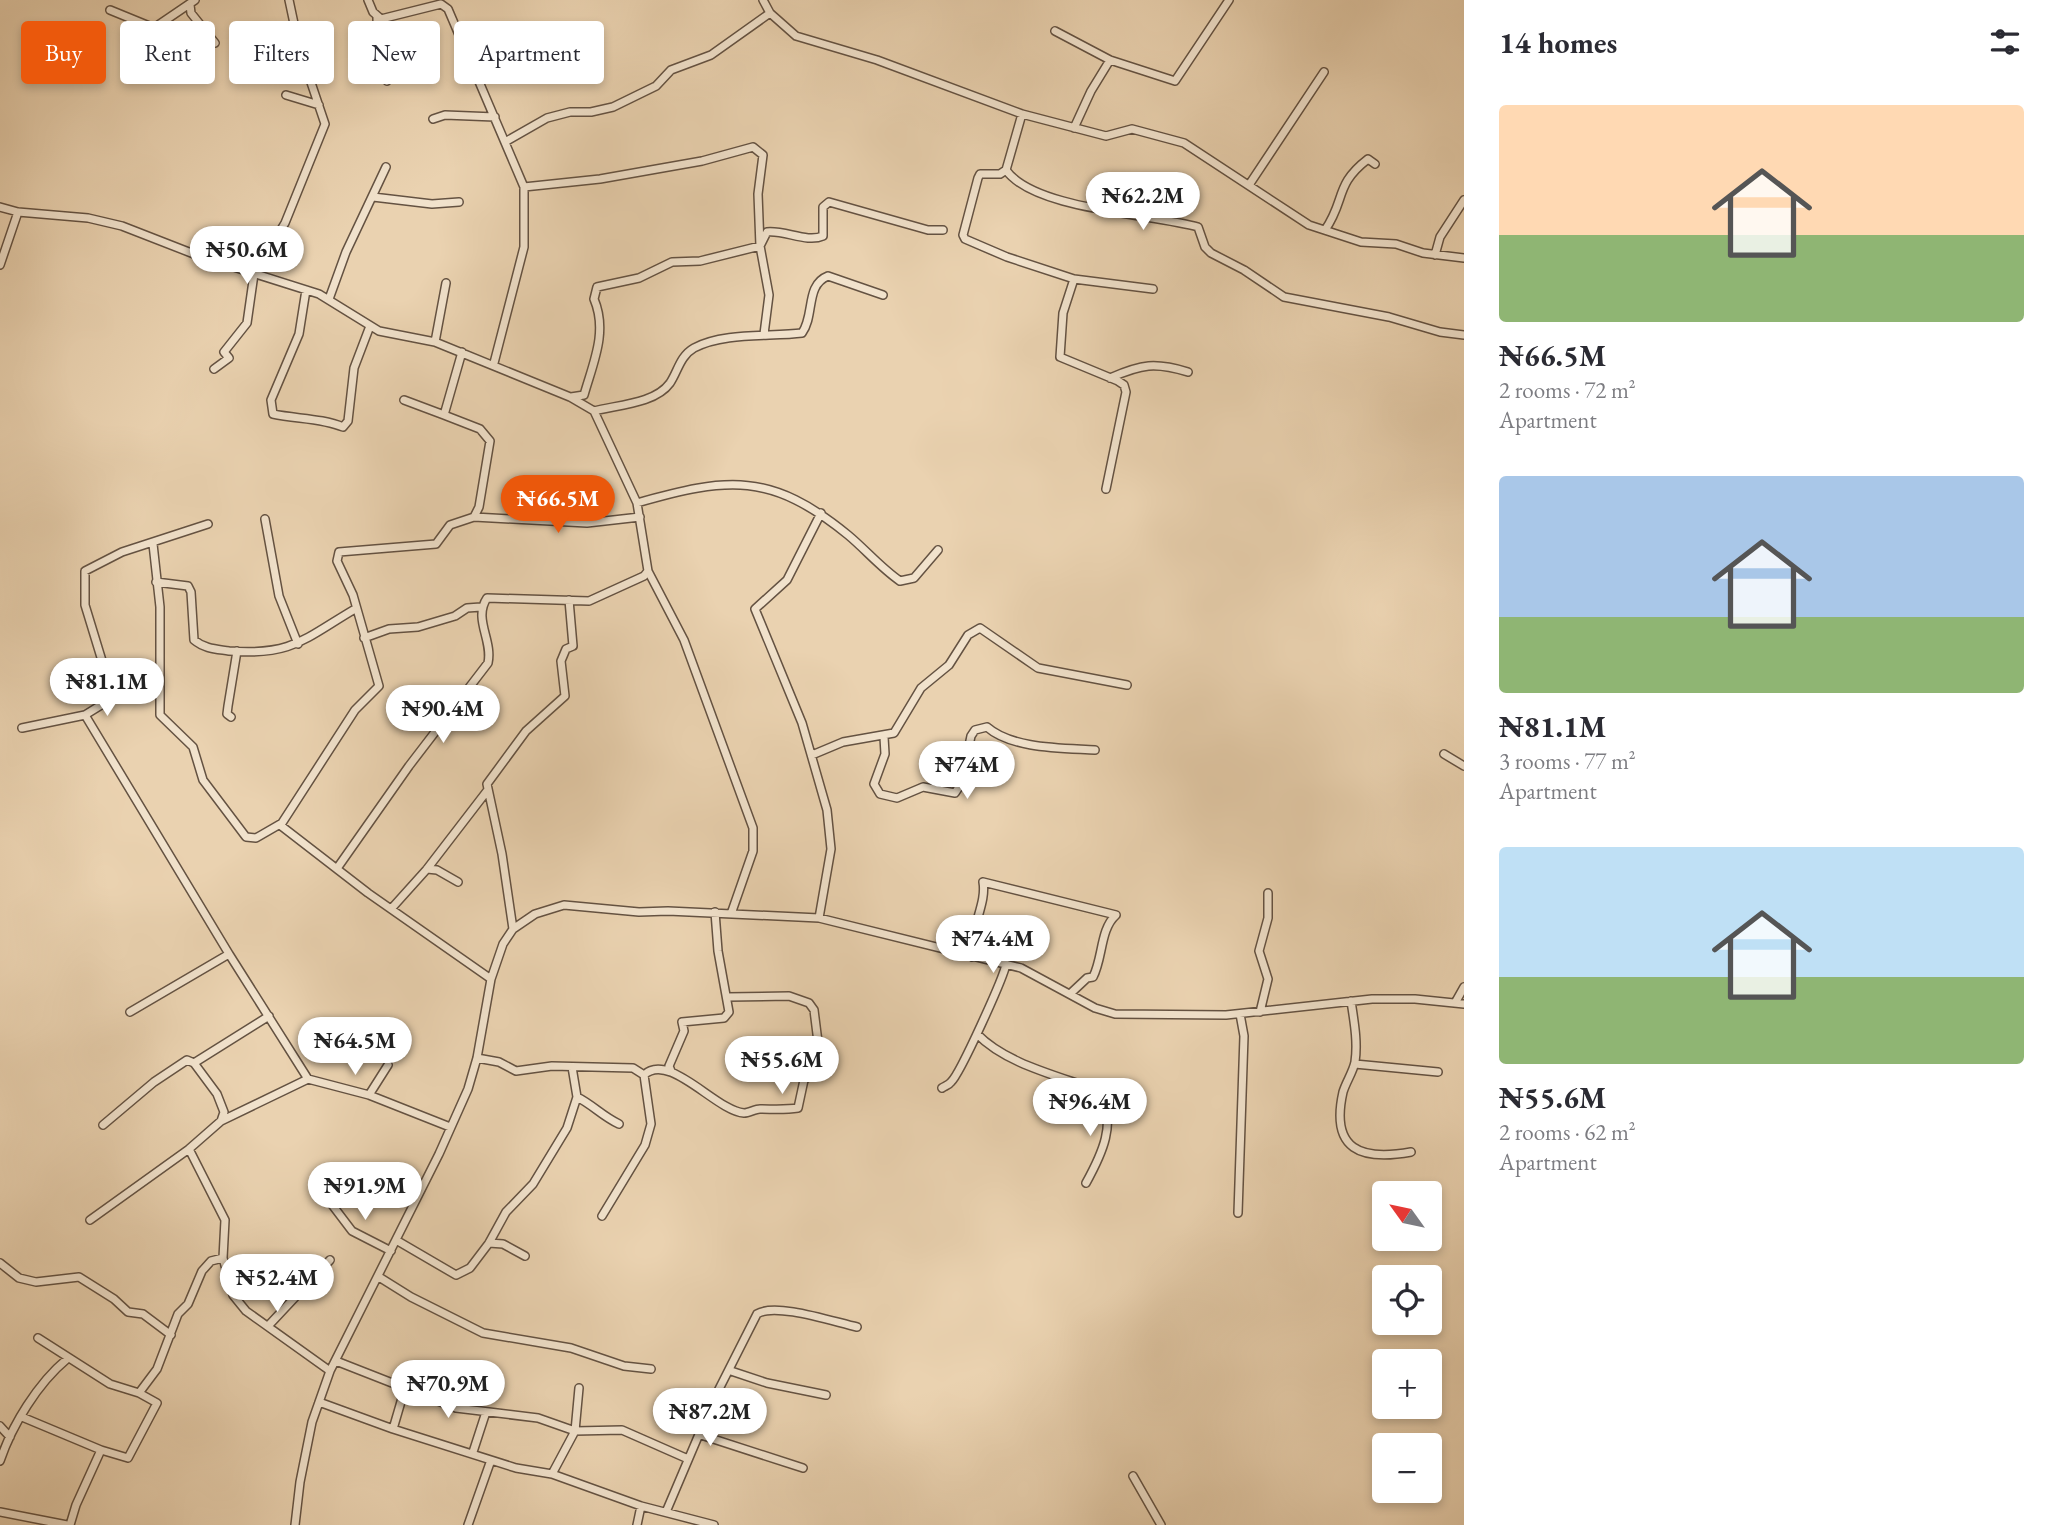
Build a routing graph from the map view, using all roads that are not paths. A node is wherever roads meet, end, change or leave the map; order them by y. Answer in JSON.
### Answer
{"nodes":[{"id":1,"x":289,"y":0,"type":"edge"},
{"id":2,"x":368,"y":0,"type":"edge"},
{"id":3,"x":763,"y":0,"type":"edge"},
{"id":4,"x":1229,"y":0,"type":"edge"},
{"id":5,"x":192,"y":2,"type":"edge"},
{"id":6,"x":110,"y":10,"type":"dead end"},
{"id":7,"x":770,"y":13,"type":"junction"},
{"id":8,"x":377,"y":16,"type":"junction"},
{"id":9,"x":197,"y":21,"type":"edge"},
{"id":10,"x":377,"y":21,"type":"edge"},
{"id":11,"x":454,"y":26,"type":"edge"},
{"id":12,"x":1055,"y":31,"type":"dead end"},
{"id":13,"x":1110,"y":60,"type":"junction"},
{"id":14,"x":1324,"y":72,"type":"dead end"},
{"id":15,"x":482,"y":84,"type":"edge"},
{"id":16,"x":286,"y":95,"type":"dead end"},
{"id":17,"x":318,"y":105,"type":"junction"},
{"id":18,"x":1022,"y":114,"type":"junction"},
{"id":19,"x":495,"y":117,"type":"junction"},
{"id":20,"x":433,"y":119,"type":"dead end"},
{"id":21,"x":1074,"y":128,"type":"junction"},
{"id":22,"x":505,"y":142,"type":"junction"},
{"id":23,"x":1375,"y":164,"type":"dead end"},
{"id":24,"x":386,"y":167,"type":"dead end"},
{"id":25,"x":1006,"y":170,"type":"junction"},
{"id":26,"x":1249,"y":185,"type":"junction"},
{"id":27,"x":524,"y":187,"type":"junction"},
{"id":28,"x":373,"y":197,"type":"junction"},
{"id":29,"x":1464,"y":200,"type":"edge"},
{"id":30,"x":459,"y":202,"type":"dead end"},
{"id":31,"x":0,"y":206,"type":"edge"},
{"id":32,"x":19,"y":212,"type":"junction"},
{"id":33,"x":943,"y":230,"type":"dead end"},
{"id":34,"x":1325,"y":230,"type":"junction"},
{"id":35,"x":760,"y":246,"type":"junction"},
{"id":36,"x":1434,"y":255,"type":"junction"},
{"id":37,"x":1464,"y":258,"type":"edge"},
{"id":38,"x":0,"y":265,"type":"edge"},
{"id":39,"x":254,"y":274,"type":"junction"},
{"id":40,"x":1074,"y":279,"type":"junction"},
{"id":41,"x":446,"y":283,"type":"dead end"},
{"id":42,"x":1153,"y":289,"type":"dead end"},
{"id":43,"x":306,"y":290,"type":"junction"},
{"id":44,"x":883,"y":295,"type":"dead end"},
{"id":45,"x":329,"y":299,"type":"junction"},
{"id":46,"x":370,"y":326,"type":"junction"},
{"id":47,"x":764,"y":334,"type":"junction"},
{"id":48,"x":1464,"y":335,"type":"edge"},
{"id":49,"x":435,"y":342,"type":"junction"},
{"id":50,"x":462,"y":352,"type":"junction"},
{"id":51,"x":495,"y":363,"type":"junction"},
{"id":52,"x":214,"y":369,"type":"dead end"},
{"id":53,"x":1188,"y":372,"type":"dead end"},
{"id":54,"x":1110,"y":378,"type":"junction"},
{"id":55,"x":570,"y":397,"type":"junction"},
{"id":56,"x":404,"y":400,"type":"dead end"},
{"id":57,"x":594,"y":411,"type":"junction"},
{"id":58,"x":444,"y":415,"type":"junction"},
{"id":59,"x":1106,"y":489,"type":"dead end"},
{"id":60,"x":637,"y":503,"type":"junction"},
{"id":61,"x":821,"y":513,"type":"junction"},
{"id":62,"x":474,"y":517,"type":"junction"},
{"id":63,"x":640,"y":517,"type":"junction"},
{"id":64,"x":265,"y":519,"type":"dead end"},
{"id":65,"x":208,"y":524,"type":"dead end"},
{"id":66,"x":153,"y":544,"type":"junction"},
{"id":67,"x":938,"y":550,"type":"dead end"},
{"id":68,"x":648,"y":571,"type":"junction"},
{"id":69,"x":156,"y":582,"type":"junction"},
{"id":70,"x":569,"y":600,"type":"junction"},
{"id":71,"x":481,"y":607,"type":"junction"},
{"id":72,"x":355,"y":609,"type":"junction"},
{"id":73,"x":363,"y":638,"type":"junction"},
{"id":74,"x":298,"y":644,"type":"junction"},
{"id":75,"x":237,"y":651,"type":"junction"},
{"id":76,"x":1127,"y":685,"type":"dead end"},
{"id":77,"x":85,"y":715,"type":"junction"},
{"id":78,"x":231,"y":717,"type":"dead end"},
{"id":79,"x":22,"y":727,"type":"dead end"},
{"id":80,"x":884,"y":737,"type":"junction"},
{"id":81,"x":1095,"y":750,"type":"dead end"},
{"id":82,"x":1444,"y":754,"type":"dead end"},
{"id":83,"x":812,"y":755,"type":"junction"},
{"id":84,"x":1464,"y":766,"type":"edge"},
{"id":85,"x":487,"y":791,"type":"junction"},
{"id":86,"x":280,"y":825,"type":"junction"},
{"id":87,"x":338,"y":867,"type":"junction"},
{"id":88,"x":427,"y":869,"type":"junction"},
{"id":89,"x":458,"y":882,"type":"dead end"},
{"id":90,"x":1268,"y":892,"type":"dead end"},
{"id":91,"x":391,"y":909,"type":"junction"},
{"id":92,"x":715,"y":912,"type":"junction"},
{"id":93,"x":731,"y":914,"type":"junction"},
{"id":94,"x":819,"y":918,"type":"junction"},
{"id":95,"x":513,"y":929,"type":"junction"},
{"id":96,"x":229,"y":954,"type":"junction"},
{"id":97,"x":972,"y":957,"type":"junction"},
{"id":98,"x":1006,"y":964,"type":"junction"},
{"id":99,"x":491,"y":979,"type":"junction"},
{"id":100,"x":1464,"y":987,"type":"edge"},
{"id":101,"x":1071,"y":993,"type":"junction"},
{"id":102,"x":728,"y":997,"type":"junction"},
{"id":103,"x":1351,"y":1002,"type":"junction"},
{"id":104,"x":1460,"y":1003,"type":"edge"},
{"id":105,"x":130,"y":1012,"type":"dead end"},
{"id":106,"x":1260,"y":1012,"type":"junction"},
{"id":107,"x":1240,"y":1014,"type":"junction"},
{"id":108,"x":269,"y":1016,"type":"junction"},
{"id":109,"x":978,"y":1034,"type":"junction"},
{"id":110,"x":477,"y":1059,"type":"junction"},
{"id":111,"x":194,"y":1063,"type":"junction"},
{"id":112,"x":1355,"y":1064,"type":"junction"},
{"id":113,"x":387,"y":1065,"type":"dead end"},
{"id":114,"x":572,"y":1067,"type":"junction"},
{"id":115,"x":671,"y":1071,"type":"junction"},
{"id":116,"x":1438,"y":1072,"type":"dead end"},
{"id":117,"x":644,"y":1075,"type":"junction"},
{"id":118,"x":308,"y":1079,"type":"junction"},
{"id":119,"x":942,"y":1088,"type":"dead end"},
{"id":120,"x":1100,"y":1092,"type":"junction"},
{"id":121,"x":369,"y":1095,"type":"junction"},
{"id":122,"x":577,"y":1097,"type":"junction"},
{"id":123,"x":1122,"y":1101,"type":"dead end"},
{"id":124,"x":221,"y":1121,"type":"junction"},
{"id":125,"x":619,"y":1124,"type":"dead end"},
{"id":126,"x":103,"y":1125,"type":"dead end"},
{"id":127,"x":450,"y":1127,"type":"junction"},
{"id":128,"x":189,"y":1149,"type":"junction"},
{"id":129,"x":1411,"y":1152,"type":"dead end"},
{"id":130,"x":1086,"y":1182,"type":"dead end"},
{"id":131,"x":330,"y":1202,"type":"dead end"},
{"id":132,"x":1238,"y":1213,"type":"dead end"},
{"id":133,"x":602,"y":1216,"type":"dead end"},
{"id":134,"x":90,"y":1220,"type":"dead end"},
{"id":135,"x":396,"y":1240,"type":"junction"},
{"id":136,"x":489,"y":1243,"type":"junction"},
{"id":137,"x":391,"y":1251,"type":"junction"},
{"id":138,"x":525,"y":1256,"type":"dead end"},
{"id":139,"x":222,"y":1258,"type":"junction"},
{"id":140,"x":330,"y":1260,"type":"dead end"},
{"id":141,"x":0,"y":1264,"type":"edge"},
{"id":142,"x":379,"y":1277,"type":"junction"},
{"id":143,"x":269,"y":1325,"type":"junction"},
{"id":144,"x":857,"y":1327,"type":"dead end"},
{"id":145,"x":170,"y":1335,"type":"junction"},
{"id":146,"x":38,"y":1338,"type":"dead end"},
{"id":147,"x":67,"y":1359,"type":"junction"},
{"id":148,"x":336,"y":1361,"type":"junction"},
{"id":149,"x":651,"y":1369,"type":"dead end"},
{"id":150,"x":330,"y":1371,"type":"junction"},
{"id":151,"x":731,"y":1371,"type":"junction"},
{"id":152,"x":405,"y":1388,"type":"junction"},
{"id":153,"x":579,"y":1388,"type":"dead end"},
{"id":154,"x":139,"y":1393,"type":"junction"},
{"id":155,"x":826,"y":1395,"type":"dead end"},
{"id":156,"x":319,"y":1402,"type":"junction"},
{"id":157,"x":486,"y":1412,"type":"junction"},
{"id":158,"x":22,"y":1417,"type":"junction"},
{"id":159,"x":0,"y":1426,"type":"edge"},
{"id":160,"x":393,"y":1429,"type":"junction"},
{"id":161,"x":575,"y":1431,"type":"junction"},
{"id":162,"x":701,"y":1434,"type":"junction"},
{"id":163,"x":10,"y":1437,"type":"junction"},
{"id":164,"x":101,"y":1450,"type":"junction"},
{"id":165,"x":473,"y":1452,"type":"junction"},
{"id":166,"x":688,"y":1459,"type":"junction"},
{"id":167,"x":491,"y":1460,"type":"junction"},
{"id":168,"x":0,"y":1461,"type":"edge"},
{"id":169,"x":803,"y":1468,"type":"dead end"},
{"id":170,"x":552,"y":1474,"type":"junction"},
{"id":171,"x":1133,"y":1476,"type":"dead end"},
{"id":172,"x":641,"y":1506,"type":"junction"},
{"id":173,"x":0,"y":1512,"type":"edge"},
{"id":174,"x":666,"y":1512,"type":"junction"},
{"id":175,"x":68,"y":1525,"type":"edge"},
{"id":176,"x":295,"y":1525,"type":"edge"},
{"id":177,"x":468,"y":1525,"type":"edge"},
{"id":178,"x":637,"y":1525,"type":"edge"},
{"id":179,"x":714,"y":1525,"type":"edge"},
{"id":180,"x":1161,"y":1525,"type":"edge"}],
"edges":[{"from":1,"to":17,"type":"street"},
{"from":2,"to":8,"type":"street"},
{"from":3,"to":7,"type":"street"},
{"from":4,"to":13,"type":"street"},
{"from":5,"to":6,"type":"street"},
{"from":5,"to":9,"type":"street"},
{"from":7,"to":18,"type":"street"},
{"from":7,"to":22,"type":"street"},
{"from":8,"to":10,"type":"street"},
{"from":8,"to":11,"type":"street"},
{"from":12,"to":13,"type":"street"},
{"from":13,"to":21,"type":"street"},
{"from":14,"to":26,"type":"street"},
{"from":15,"to":19,"type":"street"},
{"from":16,"to":17,"type":"street"},
{"from":17,"to":39,"type":"street"},
{"from":18,"to":21,"type":"street"},
{"from":18,"to":25,"type":"street"},
{"from":19,"to":20,"type":"street"},
{"from":19,"to":22,"type":"street"},
{"from":21,"to":26,"type":"street"},
{"from":22,"to":27,"type":"street"},
{"from":23,"to":34,"type":"street"},
{"from":24,"to":28,"type":"street"},
{"from":25,"to":40,"type":"street"},
{"from":25,"to":48,"type":"street"},
{"from":26,"to":34,"type":"street"},
{"from":27,"to":35,"type":"street"},
{"from":27,"to":51,"type":"street"},
{"from":28,"to":30,"type":"street"},
{"from":28,"to":45,"type":"street"},
{"from":29,"to":36,"type":"street"},
{"from":31,"to":32,"type":"street"},
{"from":32,"to":38,"type":"street"},
{"from":32,"to":39,"type":"street"},
{"from":33,"to":35,"type":"street"},
{"from":34,"to":36,"type":"street"},
{"from":35,"to":47,"type":"street"},
{"from":35,"to":55,"type":"street"},
{"from":36,"to":37,"type":"street"},
{"from":39,"to":43,"type":"street"},
{"from":39,"to":52,"type":"street"},
{"from":40,"to":42,"type":"street"},
{"from":40,"to":54,"type":"street"},
{"from":41,"to":49,"type":"street"},
{"from":43,"to":45,"type":"street"},
{"from":43,"to":46,"type":"street"},
{"from":44,"to":47,"type":"street"},
{"from":45,"to":46,"type":"street"},
{"from":46,"to":49,"type":"street"},
{"from":47,"to":57,"type":"street"},
{"from":49,"to":50,"type":"street"},
{"from":50,"to":51,"type":"street"},
{"from":50,"to":58,"type":"street"},
{"from":51,"to":55,"type":"street"},
{"from":53,"to":54,"type":"street"},
{"from":54,"to":59,"type":"street"},
{"from":55,"to":57,"type":"street"},
{"from":56,"to":58,"type":"street"},
{"from":57,"to":60,"type":"street"},
{"from":58,"to":62,"type":"street"},
{"from":60,"to":61,"type":"street"},
{"from":60,"to":63,"type":"street"},
{"from":61,"to":67,"type":"street"},
{"from":61,"to":83,"type":"street"},
{"from":62,"to":63,"type":"street"},
{"from":62,"to":72,"type":"street"},
{"from":63,"to":68,"type":"street"},
{"from":64,"to":74,"type":"street"},
{"from":65,"to":66,"type":"street"},
{"from":66,"to":69,"type":"street"},
{"from":66,"to":77,"type":"street"},
{"from":68,"to":70,"type":"street"},
{"from":68,"to":93,"type":"street"},
{"from":69,"to":75,"type":"street"},
{"from":69,"to":86,"type":"street"},
{"from":70,"to":71,"type":"street"},
{"from":70,"to":85,"type":"street"},
{"from":71,"to":73,"type":"street"},
{"from":71,"to":87,"type":"street"},
{"from":72,"to":73,"type":"street"},
{"from":72,"to":74,"type":"street"},
{"from":73,"to":86,"type":"street"},
{"from":74,"to":75,"type":"street"},
{"from":75,"to":78,"type":"street"},
{"from":76,"to":80,"type":"street"},
{"from":77,"to":79,"type":"street"},
{"from":77,"to":96,"type":"street"},
{"from":80,"to":81,"type":"street"},
{"from":80,"to":83,"type":"street"},
{"from":82,"to":84,"type":"street"},
{"from":83,"to":94,"type":"street"},
{"from":85,"to":88,"type":"street"},
{"from":85,"to":95,"type":"street"},
{"from":86,"to":87,"type":"street"},
{"from":87,"to":91,"type":"street"},
{"from":88,"to":89,"type":"street"},
{"from":88,"to":91,"type":"street"},
{"from":90,"to":106,"type":"street"},
{"from":91,"to":99,"type":"street"},
{"from":92,"to":93,"type":"street"},
{"from":92,"to":95,"type":"street"},
{"from":92,"to":102,"type":"street"},
{"from":93,"to":94,"type":"street"},
{"from":94,"to":97,"type":"street"},
{"from":95,"to":99,"type":"street"},
{"from":96,"to":105,"type":"street"},
{"from":96,"to":108,"type":"street"},
{"from":97,"to":98,"type":"street"},
{"from":97,"to":101,"type":"street"},
{"from":98,"to":101,"type":"street"},
{"from":98,"to":109,"type":"street"},
{"from":99,"to":110,"type":"street"},
{"from":100,"to":104,"type":"street"},
{"from":101,"to":107,"type":"street"},
{"from":102,"to":115,"type":"street"},
{"from":102,"to":115,"type":"street"},
{"from":103,"to":104,"type":"street"},
{"from":103,"to":106,"type":"street"},
{"from":103,"to":112,"type":"street"},
{"from":106,"to":107,"type":"street"},
{"from":107,"to":132,"type":"street"},
{"from":108,"to":111,"type":"street"},
{"from":108,"to":118,"type":"street"},
{"from":109,"to":119,"type":"street"},
{"from":109,"to":120,"type":"street"},
{"from":110,"to":114,"type":"street"},
{"from":110,"to":127,"type":"street"},
{"from":111,"to":124,"type":"street"},
{"from":111,"to":126,"type":"street"},
{"from":112,"to":116,"type":"street"},
{"from":112,"to":129,"type":"street"},
{"from":113,"to":121,"type":"street"},
{"from":114,"to":117,"type":"street"},
{"from":114,"to":122,"type":"street"},
{"from":115,"to":117,"type":"street"},
{"from":117,"to":133,"type":"street"},
{"from":118,"to":121,"type":"street"},
{"from":118,"to":124,"type":"street"},
{"from":120,"to":123,"type":"street"},
{"from":120,"to":130,"type":"street"},
{"from":121,"to":127,"type":"street"},
{"from":122,"to":125,"type":"street"},
{"from":122,"to":136,"type":"street"},
{"from":124,"to":128,"type":"street"},
{"from":127,"to":135,"type":"street"},
{"from":128,"to":134,"type":"street"},
{"from":128,"to":139,"type":"street"},
{"from":131,"to":137,"type":"street"},
{"from":135,"to":136,"type":"street"},
{"from":135,"to":137,"type":"street"},
{"from":136,"to":138,"type":"street"},
{"from":137,"to":142,"type":"street"},
{"from":139,"to":143,"type":"street"},
{"from":139,"to":145,"type":"street"},
{"from":140,"to":143,"type":"street"},
{"from":141,"to":145,"type":"street"},
{"from":142,"to":148,"type":"street"},
{"from":142,"to":149,"type":"street"},
{"from":143,"to":150,"type":"street"},
{"from":144,"to":151,"type":"street"},
{"from":145,"to":154,"type":"street"},
{"from":146,"to":147,"type":"street"},
{"from":147,"to":154,"type":"street"},
{"from":147,"to":158,"type":"street"},
{"from":148,"to":150,"type":"street"},
{"from":148,"to":152,"type":"street"},
{"from":150,"to":156,"type":"street"},
{"from":151,"to":155,"type":"street"},
{"from":151,"to":162,"type":"street"},
{"from":152,"to":157,"type":"street"},
{"from":152,"to":160,"type":"street"},
{"from":153,"to":161,"type":"street"},
{"from":154,"to":164,"type":"street"},
{"from":156,"to":160,"type":"street"},
{"from":156,"to":176,"type":"street"},
{"from":157,"to":161,"type":"street"},
{"from":157,"to":165,"type":"street"},
{"from":158,"to":163,"type":"street"},
{"from":158,"to":164,"type":"street"},
{"from":159,"to":163,"type":"street"},
{"from":160,"to":165,"type":"street"},
{"from":161,"to":166,"type":"street"},
{"from":161,"to":170,"type":"street"},
{"from":162,"to":166,"type":"street"},
{"from":162,"to":169,"type":"street"},
{"from":163,"to":168,"type":"street"},
{"from":164,"to":175,"type":"street"},
{"from":165,"to":167,"type":"street"},
{"from":166,"to":174,"type":"street"},
{"from":167,"to":170,"type":"street"},
{"from":167,"to":177,"type":"street"},
{"from":170,"to":172,"type":"street"},
{"from":171,"to":180,"type":"street"},
{"from":172,"to":174,"type":"street"},
{"from":172,"to":178,"type":"street"},
{"from":173,"to":175,"type":"street"},
{"from":174,"to":179,"type":"street"}]}
